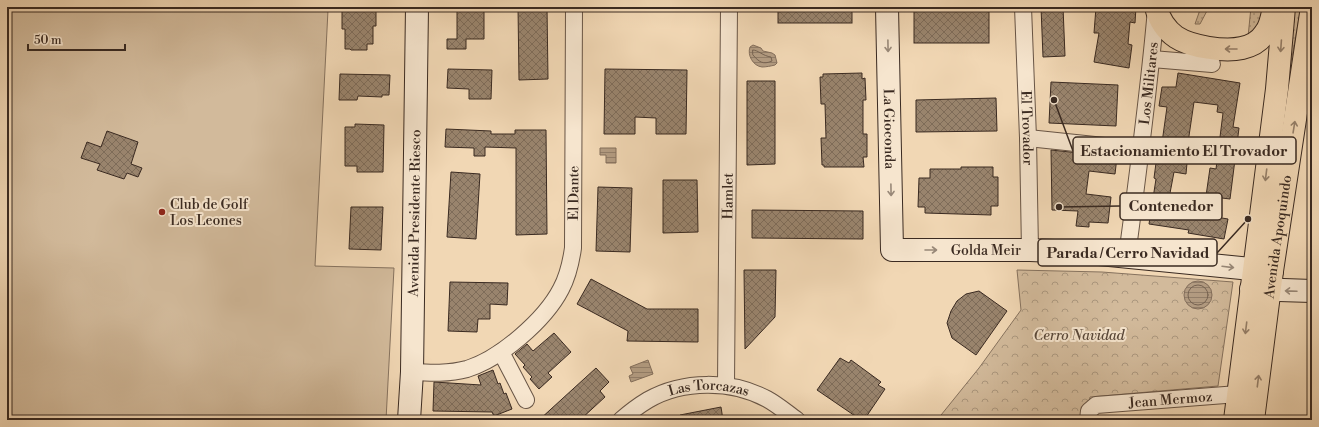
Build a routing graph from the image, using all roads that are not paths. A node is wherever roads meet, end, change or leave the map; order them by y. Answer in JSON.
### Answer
{"nodes":[{"id":1,"x":417,"y":7,"type":"edge"},
{"id":2,"x":574,"y":7,"type":"edge"},
{"id":3,"x":729,"y":7,"type":"edge"},
{"id":4,"x":887,"y":7,"type":"edge"},
{"id":5,"x":1024,"y":7,"type":"edge"},
{"id":6,"x":1156,"y":7,"type":"edge"},
{"id":7,"x":1274,"y":7,"type":"edge"},
{"id":8,"x":1284,"y":7,"type":"edge"},
{"id":9,"x":1312,"y":10,"type":"edge"},
{"id":10,"x":1152,"y":58,"type":"junction"},
{"id":11,"x":1212,"y":64,"type":"dead end"},
{"id":12,"x":1306,"y":79,"type":"edge"},
{"id":13,"x":1028,"y":138,"type":"junction"},
{"id":14,"x":1142,"y":150,"type":"junction"},
{"id":15,"x":892,"y":250,"type":"joint"},
{"id":16,"x":1030,"y":250,"type":"junction"},
{"id":17,"x":1127,"y":256,"type":"junction"},
{"id":18,"x":1262,"y":280,"type":"junction"},
{"id":19,"x":1312,"y":291,"type":"edge"},
{"id":20,"x":501,"y":352,"type":"junction"},
{"id":21,"x":412,"y":372,"type":"junction"},
{"id":22,"x":726,"y":385,"type":"junction"},
{"id":23,"x":1238,"y":394,"type":"junction"},
{"id":24,"x":526,"y":400,"type":"dead end"},
{"id":25,"x":409,"y":420,"type":"edge"},
{"id":26,"x":621,"y":420,"type":"edge"},
{"id":27,"x":797,"y":420,"type":"edge"},
{"id":28,"x":1088,"y":420,"type":"edge"},
{"id":29,"x":1235,"y":420,"type":"edge"},
{"id":30,"x":1253,"y":420,"type":"edge"}],
"edges":[{"from":1,"to":21,"type":"street","name":"Avenida Presidente Riesco"},
{"from":2,"to":20,"type":"street","name":"El Dante"},
{"from":3,"to":22,"type":"street","name":"Hamlet"},
{"from":4,"to":15,"type":"street","name":"La Gioconda","one_way":true},
{"from":5,"to":13,"type":"street","name":"El Trovador"},
{"from":7,"to":6,"type":"main road","one_way":true},
{"from":6,"to":10,"type":"street","name":"Los Militares"},
{"from":8,"to":18,"type":"main road","name":"Avenida Apoquindo","one_way":true},
{"from":9,"to":12,"type":"main road","name":"Avenida Apoquindo"},
{"from":10,"to":11,"type":"street"},
{"from":10,"to":14,"type":"street","name":"Los Militares"},
{"from":18,"to":12,"type":"main road","name":"Avenida Apoquindo","one_way":true},
{"from":13,"to":14,"type":"street"},
{"from":13,"to":16,"type":"street","name":"El Trovador"},
{"from":14,"to":17,"type":"street","name":"Los Militares"},
{"from":15,"to":16,"type":"street","name":"Golda Meir","one_way":true},
{"from":16,"to":17,"type":"street","name":"Golda Meir"},
{"from":17,"to":18,"type":"street","name":"Golda Meir","one_way":true},
{"from":19,"to":18,"type":"street","name":"Golda Meir","one_way":true},
{"from":18,"to":23,"type":"main road","name":"Avenida Apoquindo","one_way":true},
{"from":30,"to":18,"type":"main road","name":"Avenida Apoquindo","one_way":true},
{"from":20,"to":21,"type":"street","name":"El Dante"},
{"from":20,"to":24,"type":"street"},
{"from":21,"to":25,"type":"street","name":"Avenida Presidente Riesco"},
{"from":22,"to":26,"type":"street","name":"Las Torcazas"},
{"from":22,"to":27,"type":"street","name":"Las Torcazas"},
{"from":23,"to":28,"type":"street","name":"Jean Mermoz"},
{"from":23,"to":29,"type":"main road","name":"Avenida Apoquindo"}]}
